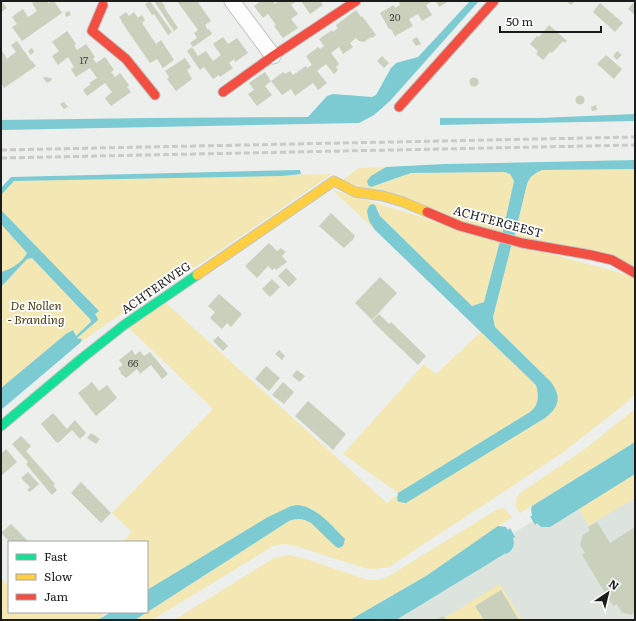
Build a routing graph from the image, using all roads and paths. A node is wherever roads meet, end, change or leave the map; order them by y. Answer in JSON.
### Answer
{"nodes":[{"id":1,"x":232,"y":1,"type":"edge"},
{"id":2,"x":356,"y":1,"type":"edge"},
{"id":3,"x":494,"y":1,"type":"edge"},
{"id":4,"x":104,"y":2,"type":"edge"},
{"id":5,"x":273,"y":56,"type":"junction"},
{"id":6,"x":223,"y":92,"type":"dead end"},
{"id":7,"x":155,"y":95,"type":"dead end"},
{"id":8,"x":399,"y":107,"type":"dead end"},
{"id":9,"x":334,"y":181,"type":"joint"},
{"id":10,"x":635,"y":273,"type":"edge"},
{"id":11,"x":1,"y":426,"type":"edge"}],
"edges":[{"from":1,"to":5,"type":"street"},
{"from":2,"to":5,"type":"street"},
{"from":3,"to":8,"type":"street"},
{"from":4,"to":7,"type":"street"},
{"from":5,"to":6,"type":"street"},
{"from":9,"to":10,"type":"street","name":"ACHTERGEEST"},
{"from":9,"to":11,"type":"street","name":"ACHTERWEG"}]}
